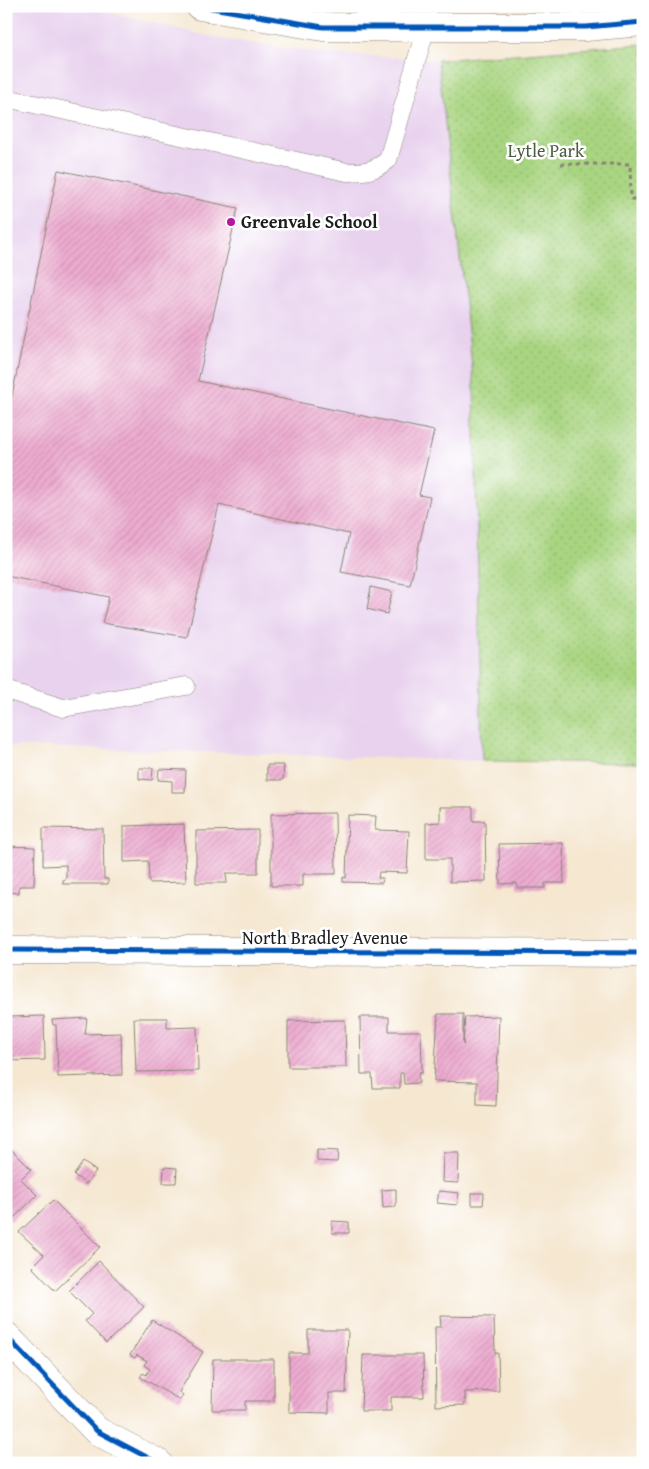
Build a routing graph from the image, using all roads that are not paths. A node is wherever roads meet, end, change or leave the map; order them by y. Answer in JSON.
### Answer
{"nodes":[{"id":1,"x":200,"y":6,"type":"edge"},
{"id":2,"x":643,"y":22,"type":"edge"},
{"id":3,"x":426,"y":26,"type":"junction"},
{"id":4,"x":6,"y":98,"type":"edge"},
{"id":5,"x":186,"y":686,"type":"dead end"},
{"id":6,"x":6,"y":690,"type":"edge"},
{"id":7,"x":6,"y":950,"type":"edge"},
{"id":8,"x":643,"y":953,"type":"edge"},
{"id":9,"x":6,"y":1336,"type":"edge"},
{"id":10,"x":158,"y":1463,"type":"edge"}],
"edges":[{"from":1,"to":3,"type":"street"},
{"from":2,"to":3,"type":"street"},
{"from":3,"to":4,"type":"lane"},
{"from":5,"to":6,"type":"lane"},
{"from":7,"to":8,"type":"street","name":"North Bradley Avenue"},
{"from":9,"to":10,"type":"street"}]}
